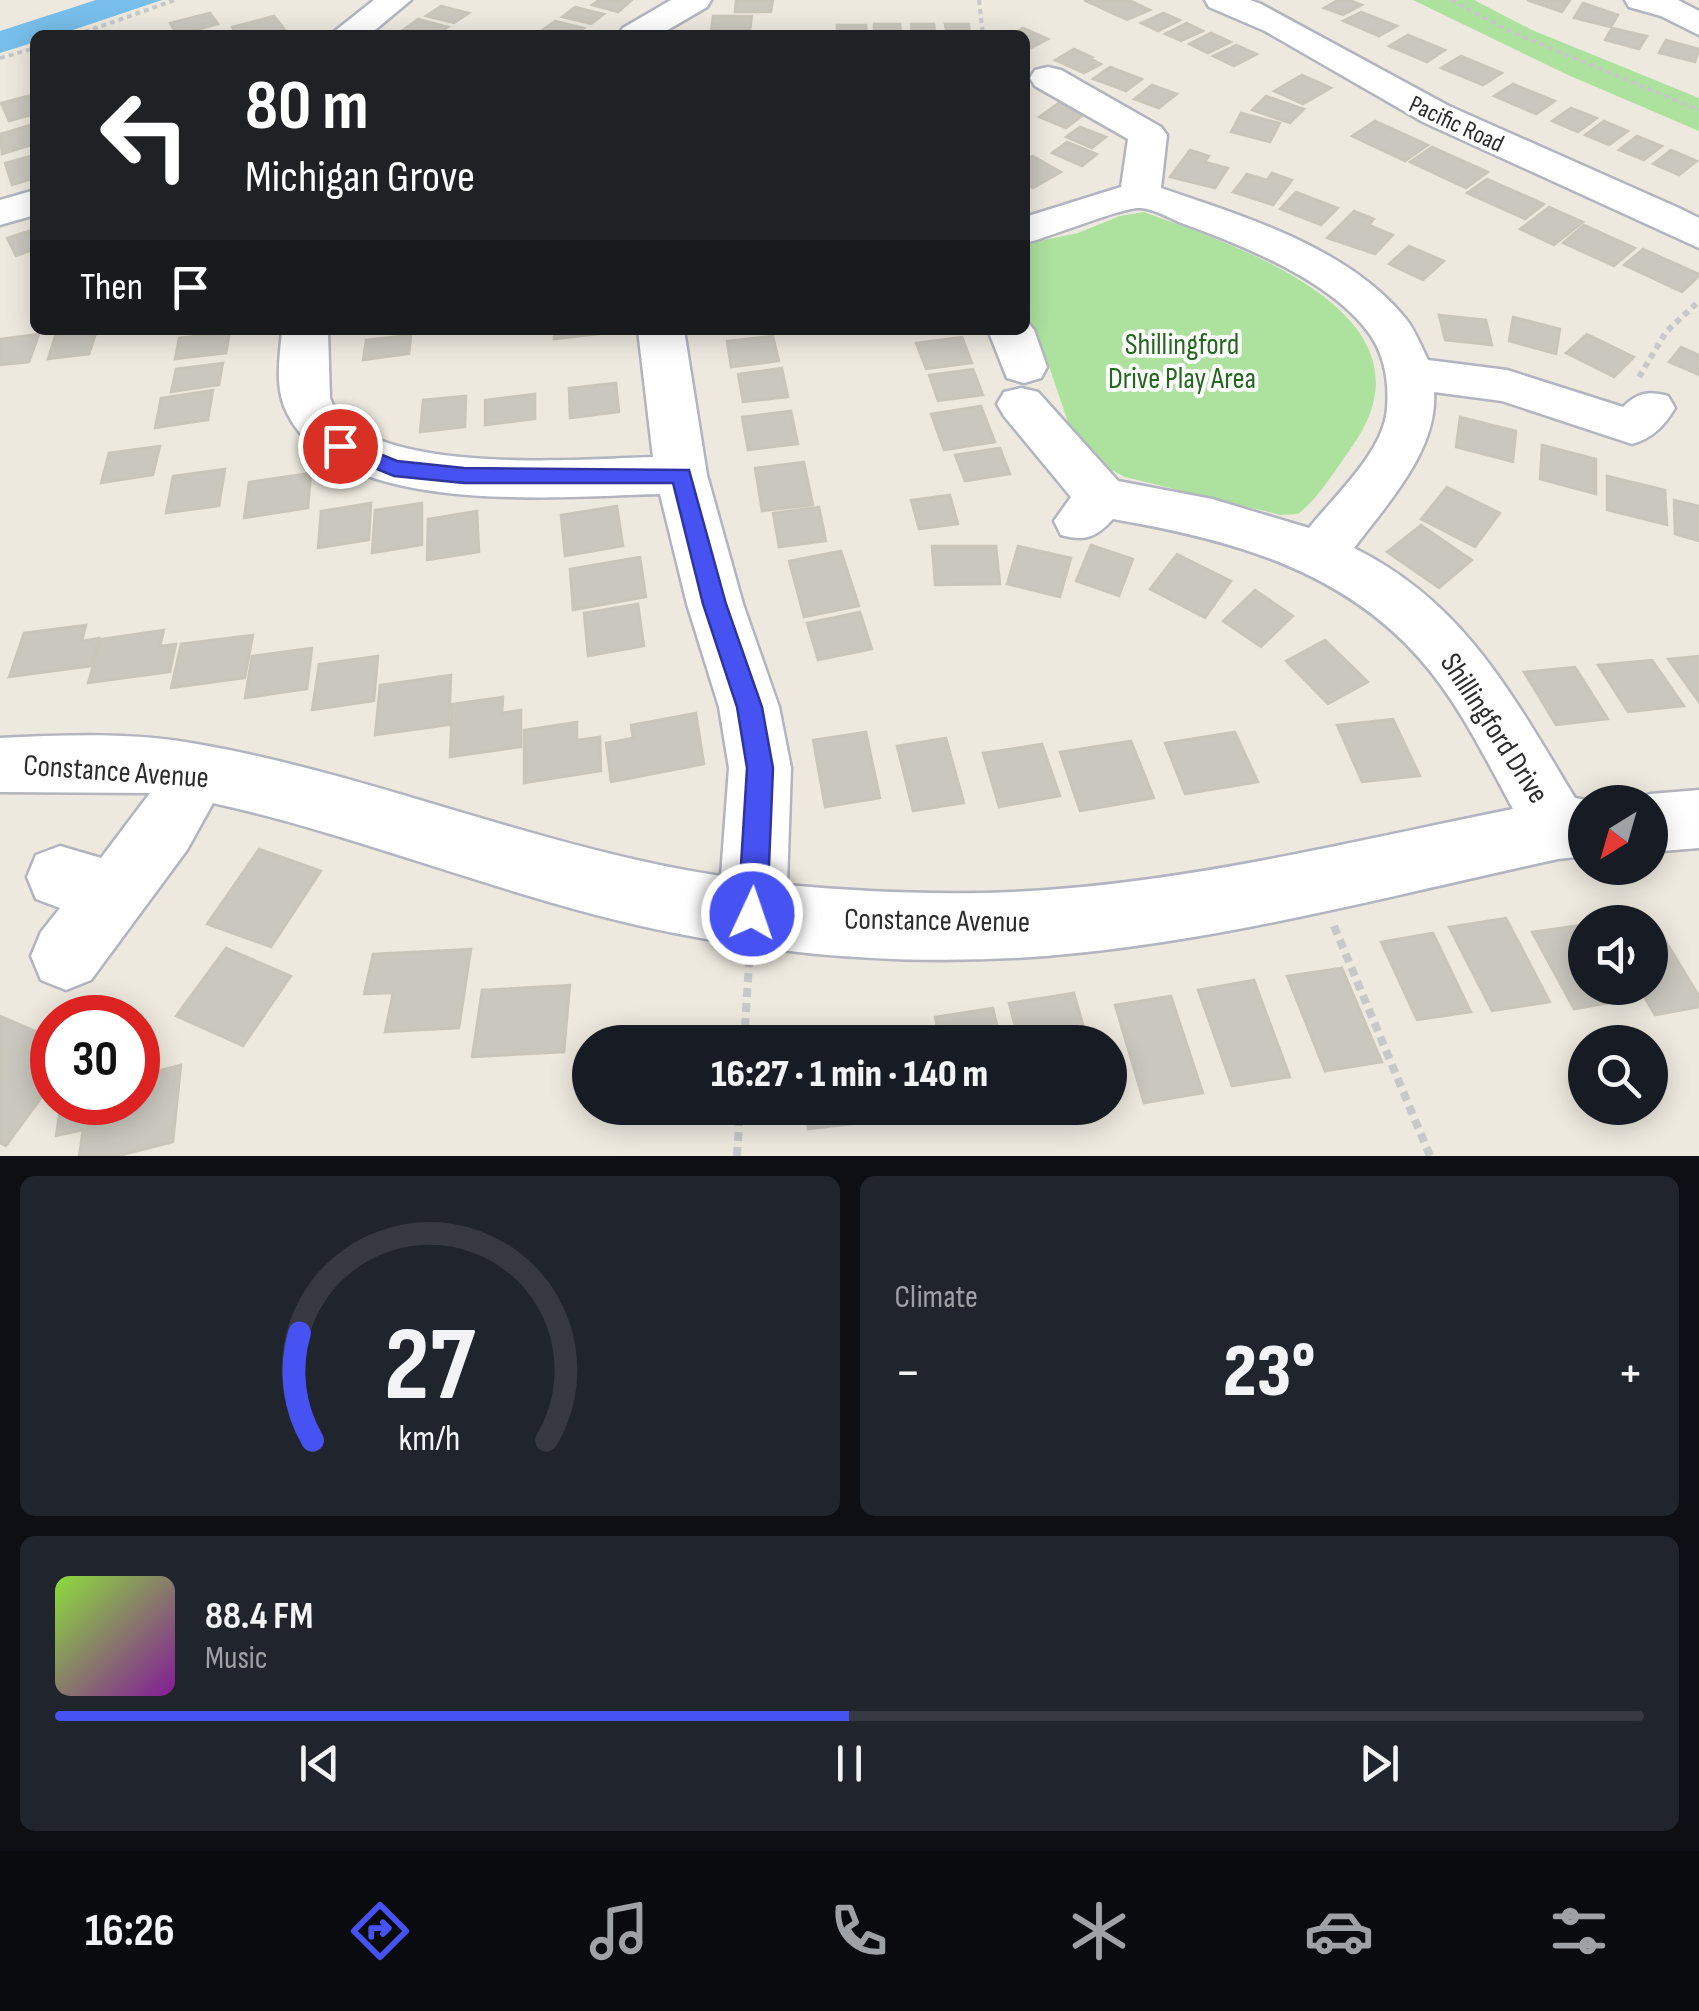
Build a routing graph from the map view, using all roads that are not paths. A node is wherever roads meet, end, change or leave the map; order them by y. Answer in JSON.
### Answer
{"nodes":[{"id":1,"x":395,"y":0,"type":"edge"},
{"id":2,"x":695,"y":0,"type":"edge"},
{"id":3,"x":1221,"y":0,"type":"edge"},
{"id":4,"x":1640,"y":0,"type":"edge"},
{"id":5,"x":1699,"y":25,"type":"edge"},
{"id":6,"x":354,"y":30,"type":"edge"},
{"id":7,"x":644,"y":30,"type":"edge"},
{"id":8,"x":1048,"y":78,"type":"dead end"},
{"id":9,"x":1140,"y":194,"type":"junction"},
{"id":10,"x":30,"y":204,"type":"edge"},
{"id":11,"x":0,"y":213,"type":"edge"},
{"id":12,"x":1030,"y":229,"type":"edge"},
{"id":13,"x":1699,"y":235,"type":"edge"},
{"id":14,"x":305,"y":335,"type":"edge"},
{"id":15,"x":662,"y":335,"type":"edge"},
{"id":16,"x":1019,"y":367,"type":"edge"},
{"id":17,"x":1411,"y":373,"type":"junction"},
{"id":18,"x":1646,"y":429,"type":"road end"},
{"id":19,"x":681,"y":475,"type":"junction"},
{"id":20,"x":1322,"y":551,"type":"junction"},
{"id":21,"x":0,"y":765,"type":"edge"},
{"id":22,"x":197,"y":771,"type":"junction"},
{"id":23,"x":1699,"y":819,"type":"edge"},
{"id":24,"x":1668,"y":821,"type":"edge"},
{"id":25,"x":1568,"y":822,"type":"edge"},
{"id":26,"x":1568,"y":829,"type":"edge"},
{"id":27,"x":752,"y":914,"type":"junction"},
{"id":28,"x":66,"y":956,"type":"dead end"}],
"edges":[{"from":1,"to":6,"type":"street"},
{"from":2,"to":7,"type":"street"},
{"from":3,"to":13,"type":"street","name":"Pacific Road"},
{"from":4,"to":5,"type":"street"},
{"from":8,"to":9,"type":"street"},
{"from":9,"to":12,"type":"street"},
{"from":9,"to":17,"type":"street"},
{"from":10,"to":11,"type":"street"},
{"from":14,"to":19,"type":"street"},
{"from":15,"to":19,"type":"street"},
{"from":16,"to":20,"type":"street","name":"Shillingford Drive"},
{"from":17,"to":18,"type":"street"},
{"from":17,"to":20,"type":"street"},
{"from":19,"to":27,"type":"street"},
{"from":20,"to":25,"type":"street","name":"Shillingford Drive"},
{"from":21,"to":22,"type":"street","name":"Constance Avenue"},
{"from":22,"to":27,"type":"street","name":"Constance Avenue"},
{"from":22,"to":28,"type":"street"},
{"from":23,"to":24,"type":"street"},
{"from":26,"to":27,"type":"street","name":"Constance Avenue"}]}
